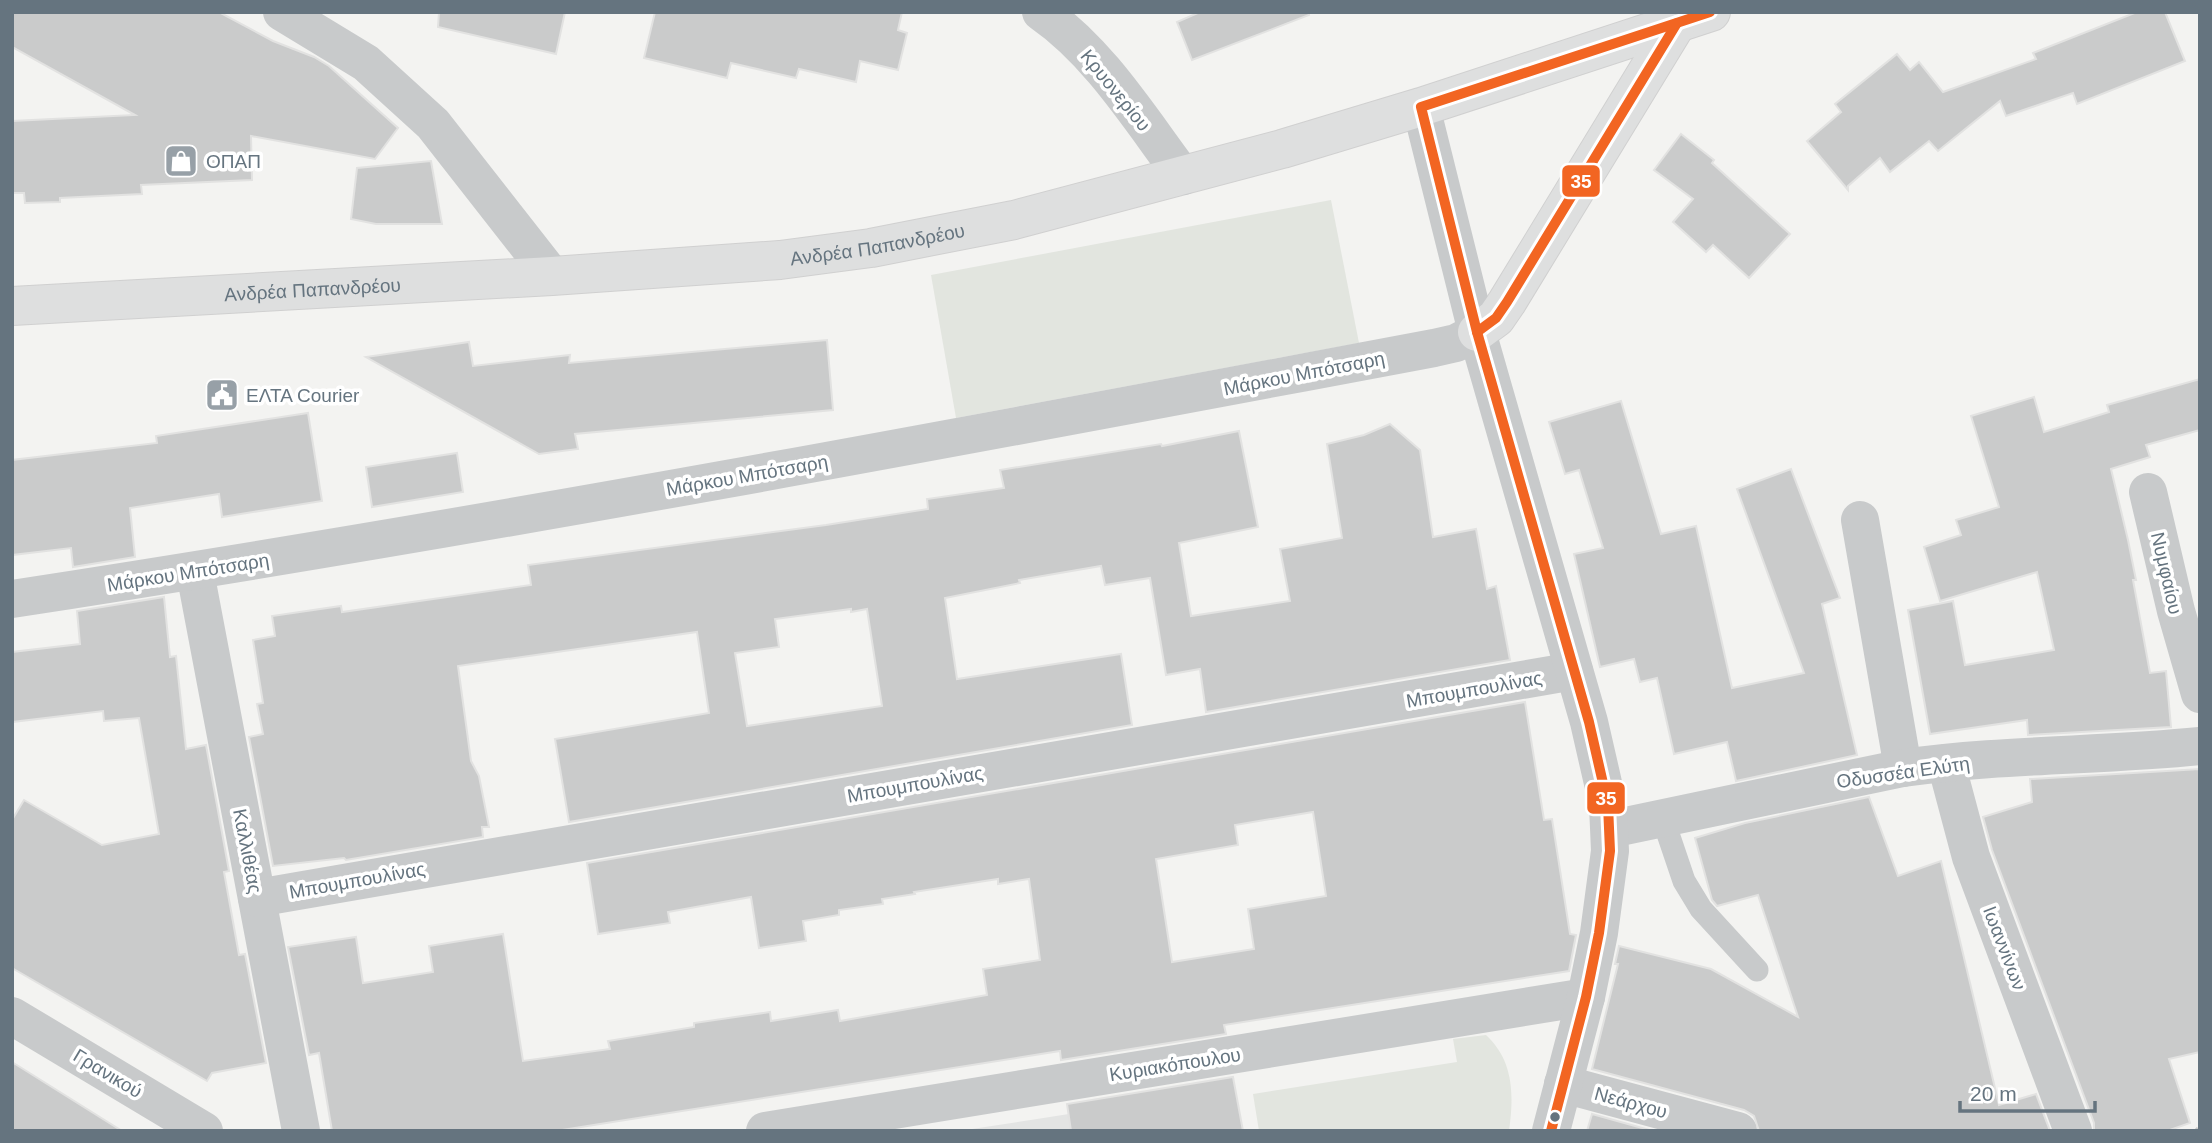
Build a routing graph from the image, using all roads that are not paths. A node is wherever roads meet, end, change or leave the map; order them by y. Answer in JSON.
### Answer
{"nodes":[{"id":1,"x":282,"y":12,"type":"edge"},
{"id":2,"x":1041,"y":12,"type":"edge"},
{"id":3,"x":1697,"y":16,"type":"edge"},
{"id":4,"x":1421,"y":107,"type":"junction"},
{"id":5,"x":1183,"y":176,"type":"junction"},
{"id":6,"x":552,"y":276,"type":"junction"},
{"id":7,"x":12,"y":306,"type":"edge"},
{"id":8,"x":1477,"y":332,"type":"junction"},
{"id":9,"x":2148,"y":492,"type":"dead end"},
{"id":10,"x":1860,"y":520,"type":"dead end"},
{"id":11,"x":195,"y":572,"type":"junction"},
{"id":12,"x":12,"y":599,"type":"edge"},
{"id":13,"x":1574,"y":671,"type":"junction"},
{"id":14,"x":2200,"y":694,"type":"edge"},
{"id":15,"x":2200,"y":746,"type":"edge"},
{"id":16,"x":1945,"y":763,"type":"junction"},
{"id":17,"x":1903,"y":768,"type":"junction"},
{"id":18,"x":1663,"y":819,"type":"junction"},
{"id":19,"x":1611,"y":829,"type":"junction"},
{"id":20,"x":257,"y":898,"type":"junction"},
{"id":21,"x":1757,"y":970,"type":"dead end"},
{"id":22,"x":1586,"y":998,"type":"junction"},
{"id":23,"x":12,"y":1016,"type":"edge"},
{"id":24,"x":1563,"y":1084,"type":"junction"},
{"id":25,"x":204,"y":1131,"type":"edge"},
{"id":26,"x":301,"y":1131,"type":"edge"},
{"id":27,"x":765,"y":1131,"type":"edge"},
{"id":28,"x":1551,"y":1131,"type":"edge"},
{"id":29,"x":1738,"y":1131,"type":"edge"},
{"id":30,"x":2073,"y":1131,"type":"edge"}],
"edges":[{"from":1,"to":6,"type":"street"},
{"from":2,"to":5,"type":"street","name":"Κρυονερίου"},
{"from":3,"to":4,"type":"main road","name":"Ανδρέα Παπανδρέου"},
{"from":3,"to":8,"type":"main road"},
{"from":4,"to":5,"type":"main road","name":"Ανδρέα Παπανδρέου"},
{"from":4,"to":8,"type":"street"},
{"from":5,"to":6,"type":"main road","name":"Ανδρέα Παπανδρέου"},
{"from":6,"to":7,"type":"main road","name":"Ανδρέα Παπανδρέου"},
{"from":8,"to":11,"type":"street","name":"Μάρκου Μπότσαρη"},
{"from":8,"to":13,"type":"street"},
{"from":9,"to":14,"type":"street","name":"Νυμφαίου"},
{"from":10,"to":17,"type":"street"},
{"from":11,"to":12,"type":"street","name":"Μάρκου Μπότσαρη"},
{"from":11,"to":20,"type":"street","name":"Καλλιθέας"},
{"from":13,"to":19,"type":"street"},
{"from":13,"to":20,"type":"street","name":"Μπουμπουλίνας"},
{"from":15,"to":16,"type":"street","name":"Οδυσσέα Ελύτη"},
{"from":16,"to":17,"type":"street","name":"Οδυσσέα Ελύτη"},
{"from":16,"to":30,"type":"street","name":"Ιωαννίνων"},
{"from":17,"to":18,"type":"street","name":"Οδυσσέα Ελύτη"},
{"from":18,"to":19,"type":"street","name":"Οδυσσέα Ελύτη"},
{"from":18,"to":21,"type":"lane"},
{"from":19,"to":22,"type":"street"},
{"from":20,"to":26,"type":"street","name":"Καλλιθέας"},
{"from":22,"to":24,"type":"street"},
{"from":22,"to":27,"type":"street","name":"Κυριακόπουλου"},
{"from":23,"to":25,"type":"street","name":"Γρανικού"},
{"from":24,"to":28,"type":"street"},
{"from":24,"to":29,"type":"street","name":"Νεάρχου"}]}
